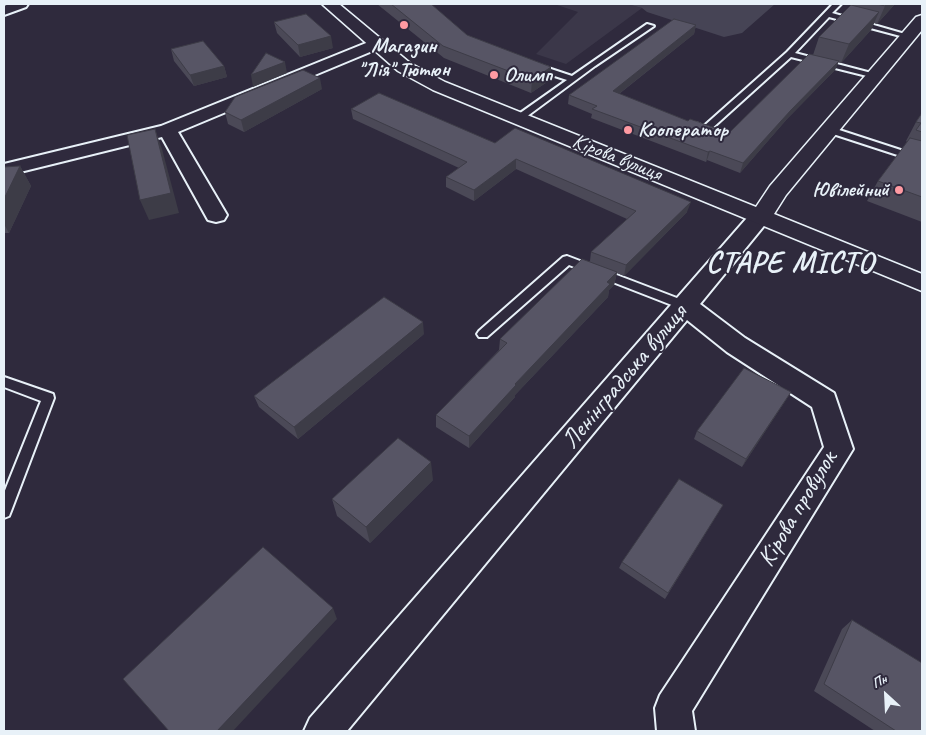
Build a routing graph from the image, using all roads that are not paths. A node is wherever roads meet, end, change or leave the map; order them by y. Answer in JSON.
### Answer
{"nodes":[{"id":1,"x":21,"y":4,"type":"edge"},
{"id":2,"x":330,"y":4,"type":"edge"},
{"id":3,"x":836,"y":4,"type":"edge"},
{"id":4,"x":4,"y":11,"type":"edge"},
{"id":5,"x":827,"y":14,"type":"junction"},
{"id":6,"x":922,"y":20,"type":"edge"},
{"id":7,"x":650,"y":26,"type":"dead end"},
{"id":8,"x":915,"y":38,"type":"edge"},
{"id":9,"x":376,"y":44,"type":"junction"},
{"id":10,"x":790,"y":54,"type":"junction"},
{"id":11,"x":527,"y":64,"type":"edge"},
{"id":12,"x":876,"y":77,"type":"junction"},
{"id":13,"x":573,"y":80,"type":"junction"},
{"id":14,"x":519,"y":118,"type":"junction"},
{"id":15,"x":688,"y":123,"type":"edge"},
{"id":16,"x":167,"y":130,"type":"junction"},
{"id":17,"x":830,"y":130,"type":"junction"},
{"id":18,"x":922,"y":160,"type":"edge"},
{"id":19,"x":4,"y":170,"type":"edge"},
{"id":20,"x":216,"y":215,"type":"dead end"},
{"id":21,"x":761,"y":216,"type":"junction"},
{"id":22,"x":922,"y":283,"type":"edge"},
{"id":23,"x":686,"y":306,"type":"junction"},
{"id":24,"x":483,"y":334,"type":"dead end"},
{"id":25,"x":4,"y":382,"type":"edge"},
{"id":26,"x":4,"y":511,"type":"edge"},
{"id":27,"x":323,"y":731,"type":"edge"},
{"id":28,"x":676,"y":731,"type":"edge"}],
"edges":[{"from":1,"to":4,"type":"street"},
{"from":2,"to":9,"type":"main road","name":"Кірова вулиця"},
{"from":3,"to":5,"type":"lane"},
{"from":5,"to":8,"type":"lane"},
{"from":5,"to":10,"type":"lane"},
{"from":6,"to":8,"type":"main road","name":"Ленінградська вулиця"},
{"from":7,"to":13,"type":"lane"},
{"from":8,"to":12,"type":"main road","name":"Ленінградська вулиця"},
{"from":9,"to":14,"type":"main road","name":"Кірова вулиця"},
{"from":9,"to":16,"type":"street"},
{"from":10,"to":12,"type":"lane"},
{"from":10,"to":15,"type":"lane"},
{"from":11,"to":13,"type":"lane"},
{"from":12,"to":17,"type":"main road","name":"Ленінградська вулиця"},
{"from":13,"to":14,"type":"lane"},
{"from":14,"to":21,"type":"main road","name":"Кірова вулиця"},
{"from":16,"to":19,"type":"street"},
{"from":16,"to":20,"type":"street"},
{"from":17,"to":18,"type":"lane"},
{"from":17,"to":21,"type":"main road","name":"Ленінградська вулиця"},
{"from":21,"to":22,"type":"main road","name":"Кірова вулиця"},
{"from":21,"to":23,"type":"street","name":"Ленінградська вулиця"},
{"from":23,"to":24,"type":"lane"},
{"from":23,"to":27,"type":"street","name":"Ленінградська вулиця"},
{"from":23,"to":28,"type":"street","name":"Кірова провулок"},
{"from":25,"to":26,"type":"lane"}]}
